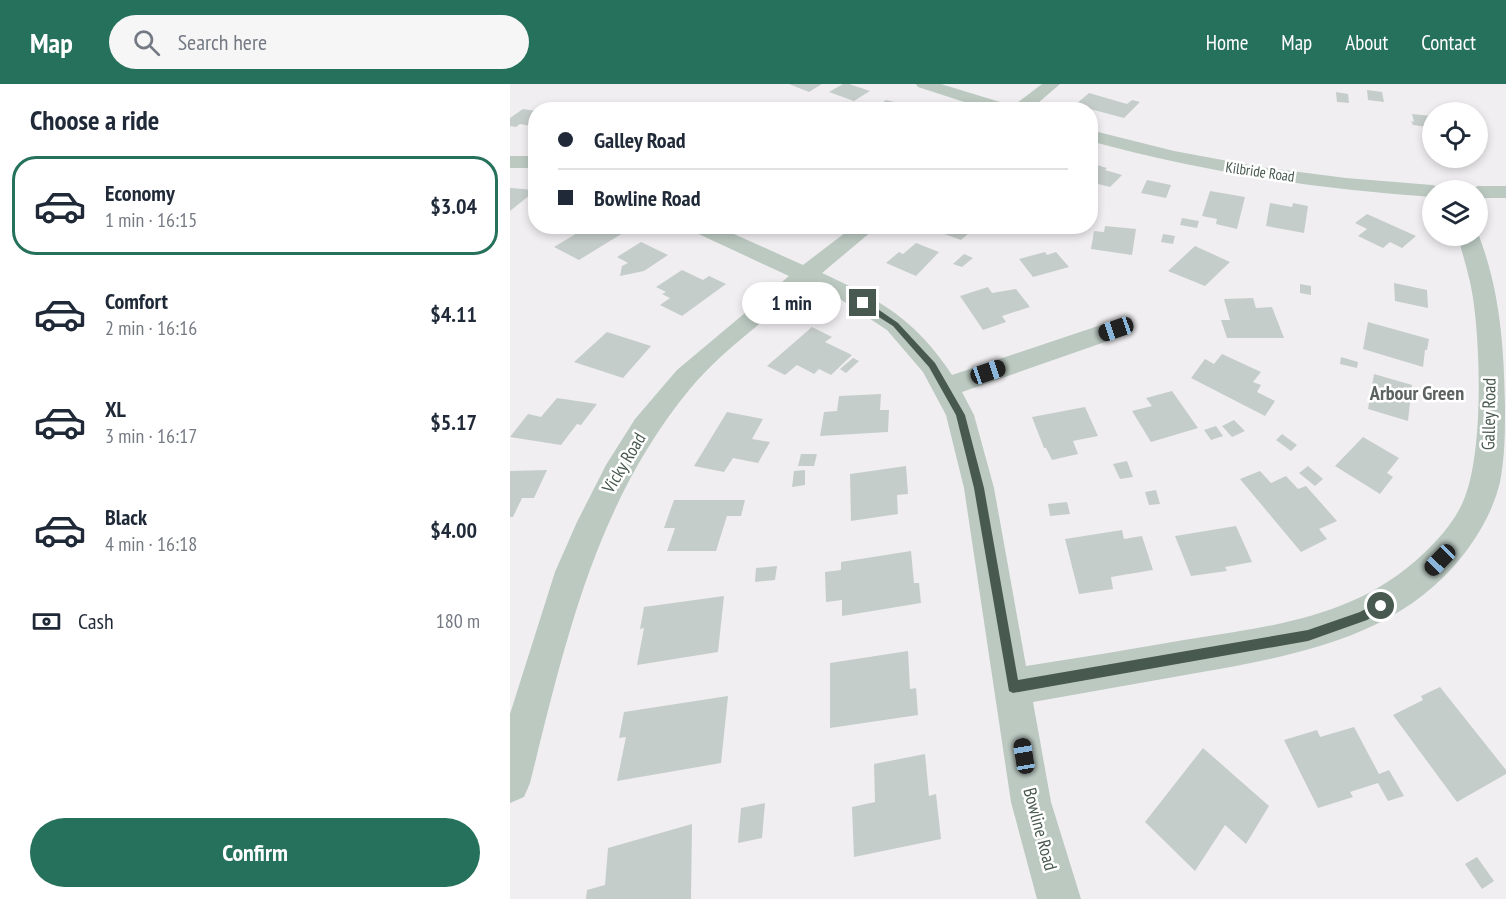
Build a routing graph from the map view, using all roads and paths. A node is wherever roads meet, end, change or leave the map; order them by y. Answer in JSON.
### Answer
{"nodes":[{"id":1,"x":924,"y":84,"type":"edge"},
{"id":2,"x":1052,"y":84,"type":"edge"},
{"id":3,"x":982,"y":102,"type":"edge"},
{"id":4,"x":1028,"y":102,"type":"edge"},
{"id":5,"x":1098,"y":137,"type":"edge"},
{"id":6,"x":510,"y":162,"type":"edge"},
{"id":7,"x":528,"y":162,"type":"edge"},
{"id":8,"x":1422,"y":190,"type":"edge"},
{"id":9,"x":1488,"y":192,"type":"edge"},
{"id":10,"x":1506,"y":192,"type":"edge"},
{"id":11,"x":715,"y":234,"type":"edge"},
{"id":12,"x":858,"y":234,"type":"edge"},
{"id":13,"x":1472,"y":246,"type":"edge"},
{"id":14,"x":806,"y":275,"type":"junction"},
{"id":15,"x":1116,"y":329,"type":"dead end"},
{"id":16,"x":946,"y":387,"type":"junction"},
{"id":17,"x":1013,"y":687,"type":"junction"},
{"id":18,"x":510,"y":783,"type":"edge"},
{"id":19,"x":1059,"y":899,"type":"edge"}],
"edges":[{"from":1,"to":3,"type":"street"},
{"from":2,"to":4,"type":"street"},
{"from":5,"to":8,"type":"street","name":"Kilbride Road"},
{"from":6,"to":7,"type":"street"},
{"from":9,"to":10,"type":"street"},
{"from":11,"to":14,"type":"street","name":"Bowline Road"},
{"from":12,"to":14,"type":"street","name":"Vicky Road"},
{"from":13,"to":17,"type":"street","name":"Galley Road"},
{"from":14,"to":16,"type":"street","name":"Bowline Road"},
{"from":14,"to":18,"type":"street","name":"Vicky Road"},
{"from":15,"to":16,"type":"street"},
{"from":16,"to":17,"type":"street","name":"Bowline Road"},
{"from":17,"to":19,"type":"street","name":"Bowline Road"}]}
